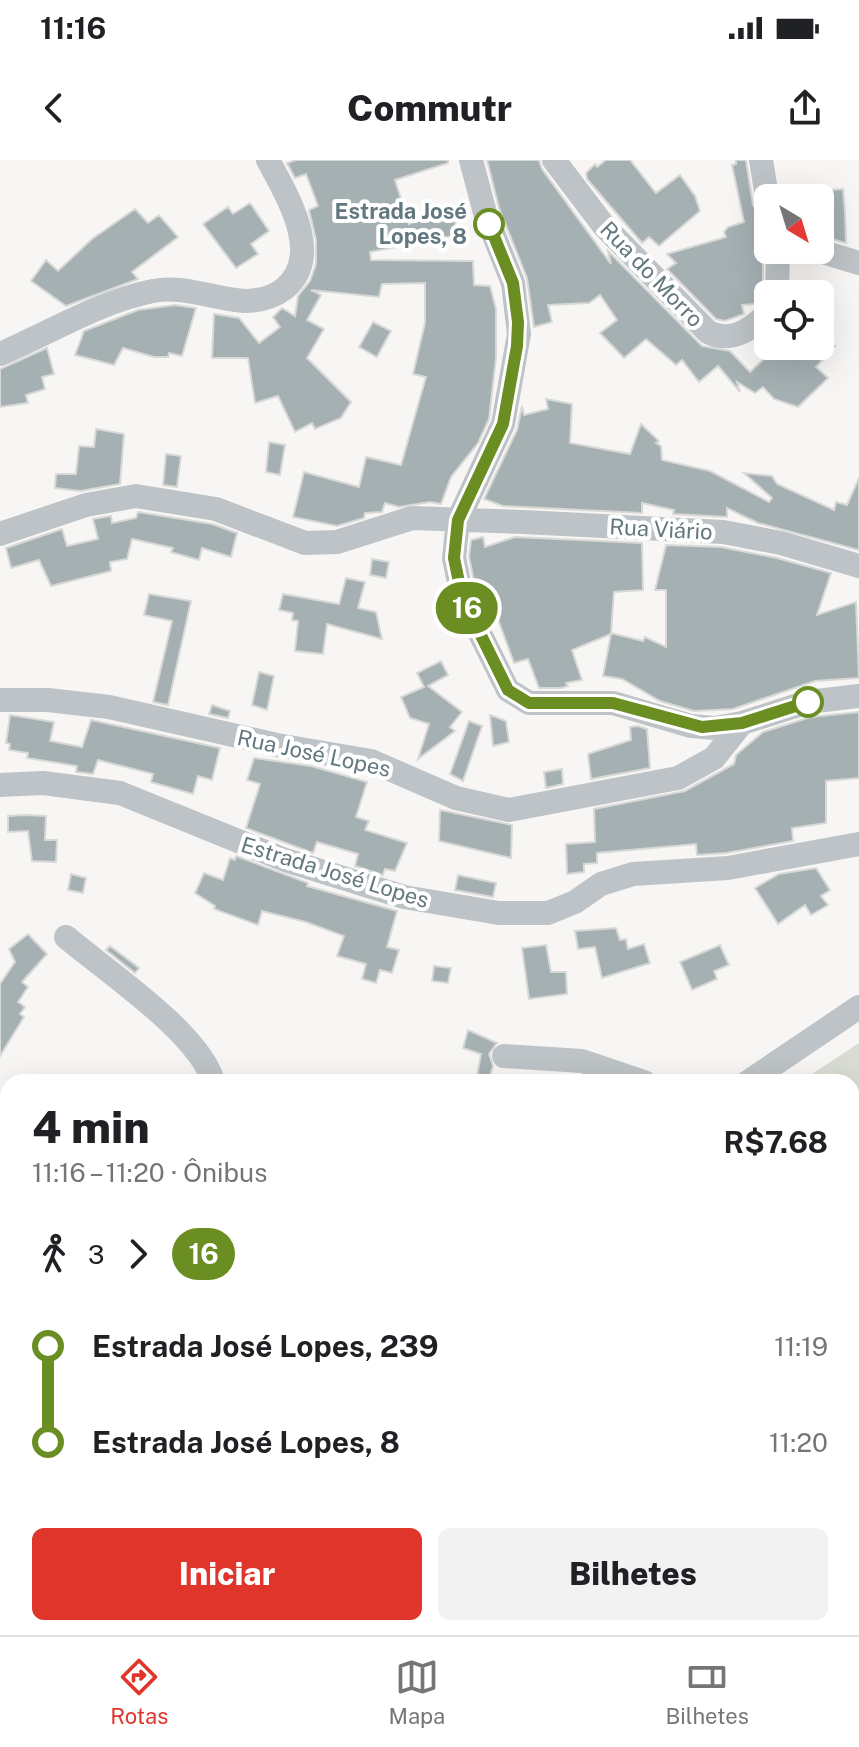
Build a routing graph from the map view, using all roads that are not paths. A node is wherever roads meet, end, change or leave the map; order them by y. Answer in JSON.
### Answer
{"nodes":[{"id":1,"x":268,"y":160,"type":"edge"},
{"id":2,"x":471,"y":160,"type":"edge"},
{"id":3,"x":554,"y":160,"type":"edge"},
{"id":4,"x":761,"y":160,"type":"edge"},
{"id":5,"x":765,"y":184,"type":"edge"},
{"id":6,"x":834,"y":255,"type":"edge"},
{"id":7,"x":859,"y":263,"type":"edge"},
{"id":8,"x":754,"y":323,"type":"edge"},
{"id":9,"x":0,"y":354,"type":"edge"},
{"id":10,"x":458,"y":520,"type":"junction"},
{"id":11,"x":0,"y":534,"type":"edge"},
{"id":12,"x":859,"y":566,"type":"edge"},
{"id":13,"x":859,"y":696,"type":"edge"},
{"id":14,"x":0,"y":700,"type":"edge"},
{"id":15,"x":742,"y":723,"type":"junction"},
{"id":16,"x":0,"y":785,"type":"edge"},
{"id":17,"x":859,"y":844,"type":"edge"},
{"id":18,"x":66,"y":937,"type":"dead end"},
{"id":19,"x":859,"y":1007,"type":"edge"},
{"id":20,"x":504,"y":1056,"type":"dead end"},
{"id":21,"x":209,"y":1074,"type":"edge"},
{"id":22,"x":620,"y":1074,"type":"edge"},
{"id":23,"x":760,"y":1074,"type":"edge"}],
"edges":[{"from":1,"to":9,"type":"street"},
{"from":2,"to":10,"type":"street"},
{"from":3,"to":8,"type":"street","name":"Rua do Morro"},
{"from":4,"to":5,"type":"street"},
{"from":6,"to":7,"type":"street"},
{"from":10,"to":11,"type":"street","name":"Rua Viário"},
{"from":10,"to":12,"type":"street","name":"Rua Viário"},
{"from":10,"to":15,"type":"street"},
{"from":13,"to":15,"type":"street"},
{"from":14,"to":15,"type":"street","name":"Rua José Lopes"},
{"from":16,"to":17,"type":"street","name":"Estrada José Lopes"},
{"from":18,"to":21,"type":"street"},
{"from":19,"to":23,"type":"street"},
{"from":20,"to":22,"type":"street"}]}
